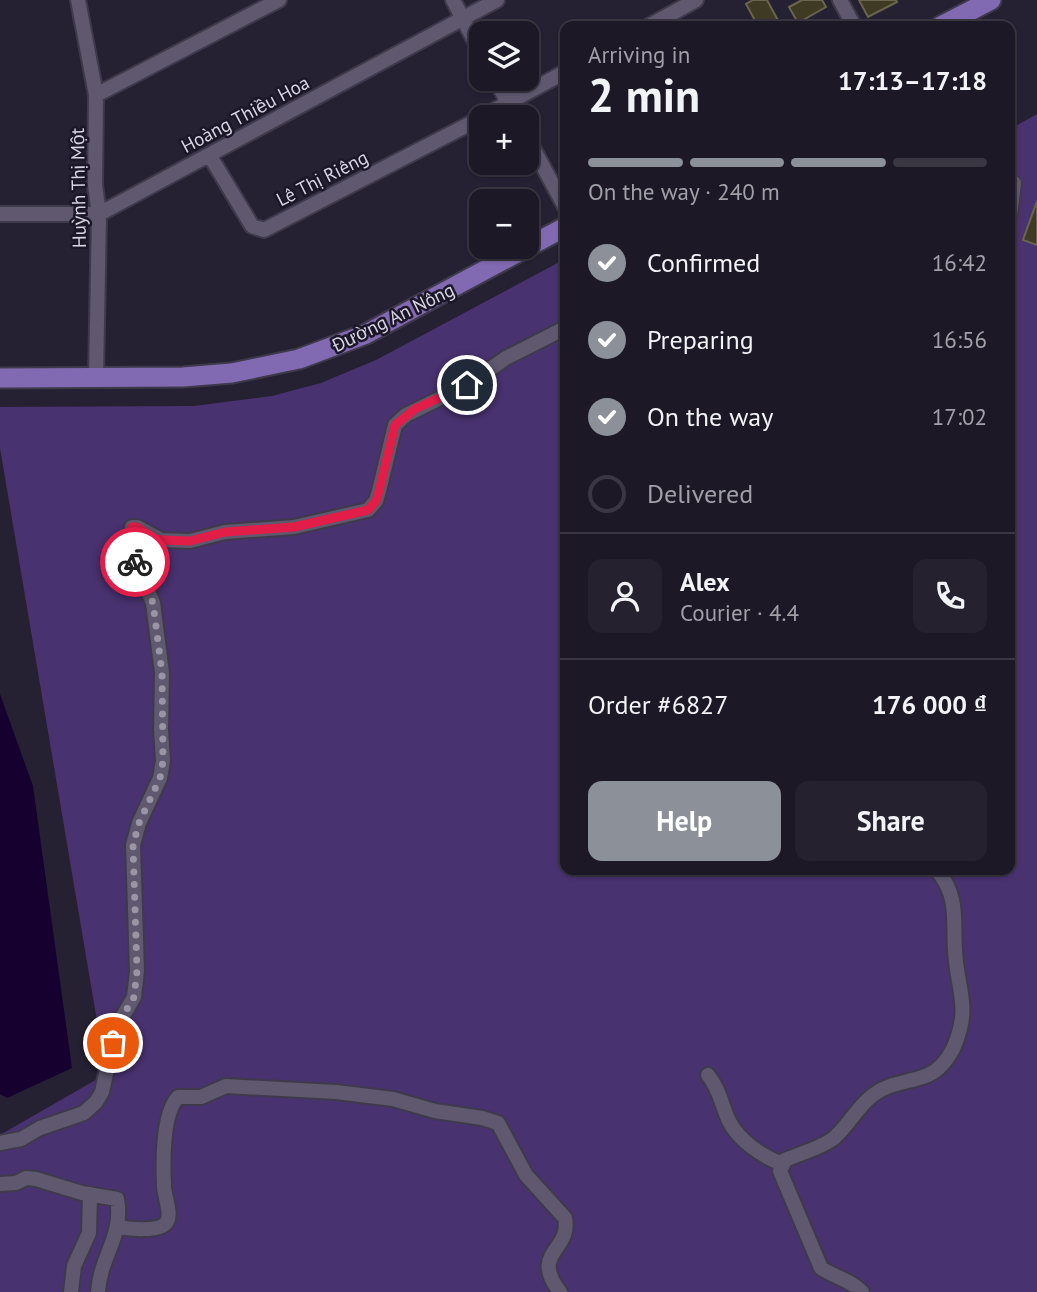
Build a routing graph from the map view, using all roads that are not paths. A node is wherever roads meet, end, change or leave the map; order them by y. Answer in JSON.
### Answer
{"nodes":[{"id":1,"x":78,"y":0,"type":"edge"},
{"id":2,"x":279,"y":0,"type":"edge"},
{"id":3,"x":453,"y":0,"type":"edge"},
{"id":4,"x":497,"y":0,"type":"edge"},
{"id":5,"x":696,"y":0,"type":"edge"},
{"id":6,"x":841,"y":0,"type":"edge"},
{"id":7,"x":990,"y":0,"type":"edge"},
{"id":8,"x":969,"y":5,"type":"edge"},
{"id":9,"x":463,"y":18,"type":"junction"},
{"id":10,"x":658,"y":21,"type":"edge"},
{"id":11,"x":852,"y":21,"type":"edge"},
{"id":12,"x":948,"y":21,"type":"edge"},
{"id":13,"x":469,"y":30,"type":"edge"},
{"id":14,"x":560,"y":75,"type":"edge"},
{"id":15,"x":502,"y":91,"type":"edge"},
{"id":16,"x":96,"y":94,"type":"junction"},
{"id":17,"x":509,"y":104,"type":"joint"},
{"id":18,"x":469,"y":125,"type":"edge"},
{"id":19,"x":210,"y":156,"type":"junction"},
{"id":20,"x":539,"y":159,"type":"edge"},
{"id":21,"x":560,"y":198,"type":"edge"},
{"id":22,"x":0,"y":214,"type":"edge"},
{"id":23,"x":99,"y":214,"type":"junction"},
{"id":24,"x":560,"y":231,"type":"edge"},
{"id":25,"x":560,"y":331,"type":"edge"},
{"id":26,"x":0,"y":378,"type":"edge"},
{"id":27,"x":96,"y":378,"type":"junction"},
{"id":28,"x":941,"y":875,"type":"edge"},
{"id":29,"x":708,"y":1075,"type":"dead end"},
{"id":30,"x":0,"y":1143,"type":"edge"},
{"id":31,"x":782,"y":1164,"type":"junction"},
{"id":32,"x":0,"y":1184,"type":"edge"},
{"id":33,"x":90,"y":1194,"type":"junction"},
{"id":34,"x":119,"y":1227,"type":"junction"},
{"id":35,"x":71,"y":1292,"type":"edge"},
{"id":36,"x":98,"y":1292,"type":"edge"},
{"id":37,"x":560,"y":1292,"type":"edge"},
{"id":38,"x":862,"y":1292,"type":"edge"}],
"edges":[{"from":1,"to":16,"type":"street","name":"Huỳnh Thị Một"},
{"from":2,"to":16,"type":"street"},
{"from":3,"to":9,"type":"street"},
{"from":4,"to":9,"type":"street","name":"Hoàng Thiều Hoa"},
{"from":5,"to":10,"type":"street"},
{"from":6,"to":11,"type":"street"},
{"from":7,"to":8,"type":"main road"},
{"from":8,"to":12,"type":"main road"},
{"from":9,"to":13,"type":"street"},
{"from":9,"to":19,"type":"street","name":"Hoàng Thiều Hoa"},
{"from":14,"to":17,"type":"street","name":"Lê Thị Riêng"},
{"from":15,"to":17,"type":"street"},
{"from":16,"to":23,"type":"street","name":"Huỳnh Thị Một"},
{"from":18,"to":19,"type":"street","name":"Lê Thị Riêng"},
{"from":19,"to":23,"type":"street","name":"Hoàng Thiều Hoa"},
{"from":20,"to":21,"type":"street"},
{"from":22,"to":23,"type":"street","name":"Hoàng Thiều Hoa"},
{"from":23,"to":27,"type":"street","name":"Huỳnh Thị Một"},
{"from":24,"to":27,"type":"main road","name":"Đường An Nông"},
{"from":25,"to":30,"type":"street"},
{"from":26,"to":27,"type":"main road","name":"Đường An Nông"},
{"from":28,"to":31,"type":"street"},
{"from":29,"to":31,"type":"street"},
{"from":31,"to":38,"type":"street"},
{"from":32,"to":33,"type":"street"},
{"from":33,"to":34,"type":"street"},
{"from":33,"to":35,"type":"street"},
{"from":34,"to":36,"type":"street"},
{"from":34,"to":37,"type":"street"}]}
